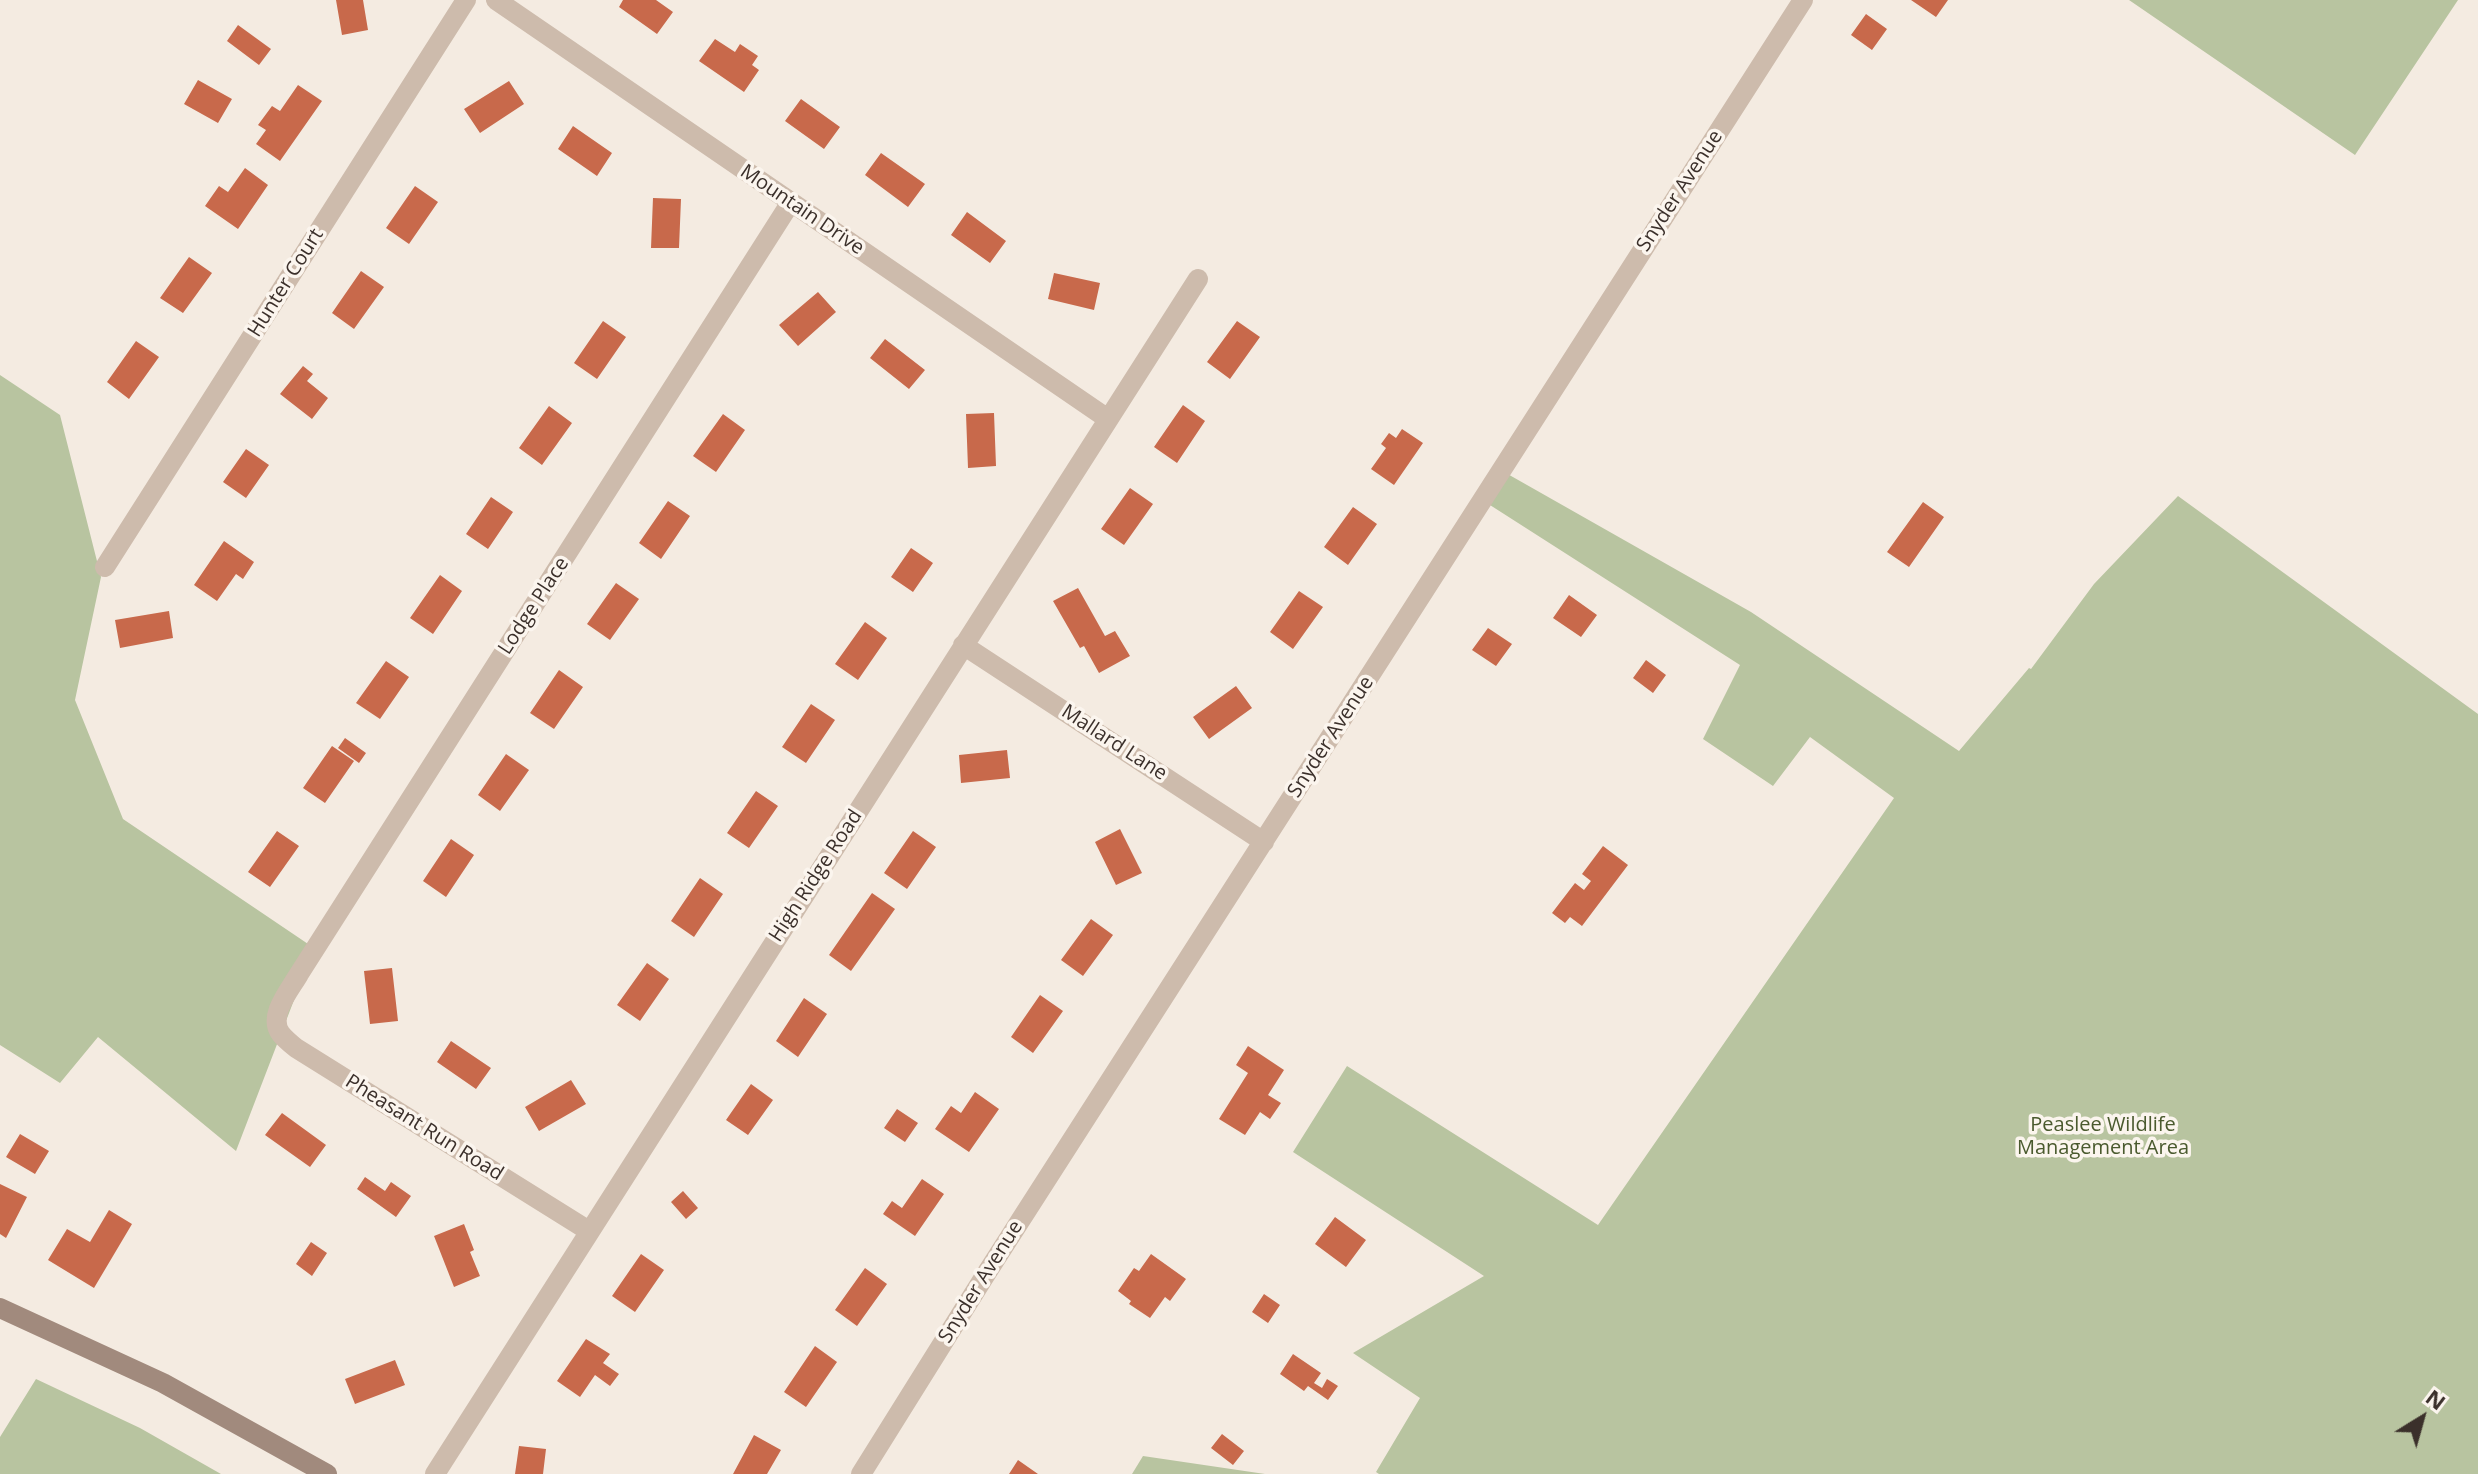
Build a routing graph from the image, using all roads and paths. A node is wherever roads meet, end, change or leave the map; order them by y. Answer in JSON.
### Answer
{"nodes":[{"id":1,"x":466,"y":0,"type":"edge"},
{"id":2,"x":496,"y":0,"type":"edge"},
{"id":3,"x":1803,"y":0,"type":"edge"},
{"id":4,"x":791,"y":202,"type":"junction"},
{"id":5,"x":1198,"y":279,"type":"dead end"},
{"id":6,"x":1108,"y":419,"type":"junction"},
{"id":7,"x":105,"y":567,"type":"dead end"},
{"id":8,"x":963,"y":645,"type":"junction"},
{"id":9,"x":1264,"y":842,"type":"junction"},
{"id":10,"x":278,"y":1011,"type":"joint"},
{"id":11,"x":589,"y":1231,"type":"junction"},
{"id":12,"x":0,"y":1308,"type":"edge"},
{"id":13,"x":327,"y":1474,"type":"edge"},
{"id":14,"x":435,"y":1474,"type":"edge"},
{"id":15,"x":861,"y":1474,"type":"edge"}],
"edges":[{"from":1,"to":7,"type":"street","name":"Hunter Court"},
{"from":2,"to":4,"type":"street","name":"Mountain Drive"},
{"from":3,"to":9,"type":"street","name":"Snyder Avenue"},
{"from":4,"to":6,"type":"street","name":"Mountain Drive"},
{"from":4,"to":10,"type":"street","name":"Lodge Place"},
{"from":5,"to":6,"type":"street","name":"High Ridge Road"},
{"from":6,"to":8,"type":"street","name":"High Ridge Road"},
{"from":8,"to":9,"type":"street","name":"Mallard Lane"},
{"from":8,"to":11,"type":"street","name":"High Ridge Road"},
{"from":9,"to":15,"type":"street","name":"Snyder Avenue"},
{"from":10,"to":11,"type":"street","name":"Pheasant Run Road"},
{"from":11,"to":14,"type":"street","name":"High Ridge Road"},
{"from":12,"to":13,"type":"street"}]}
